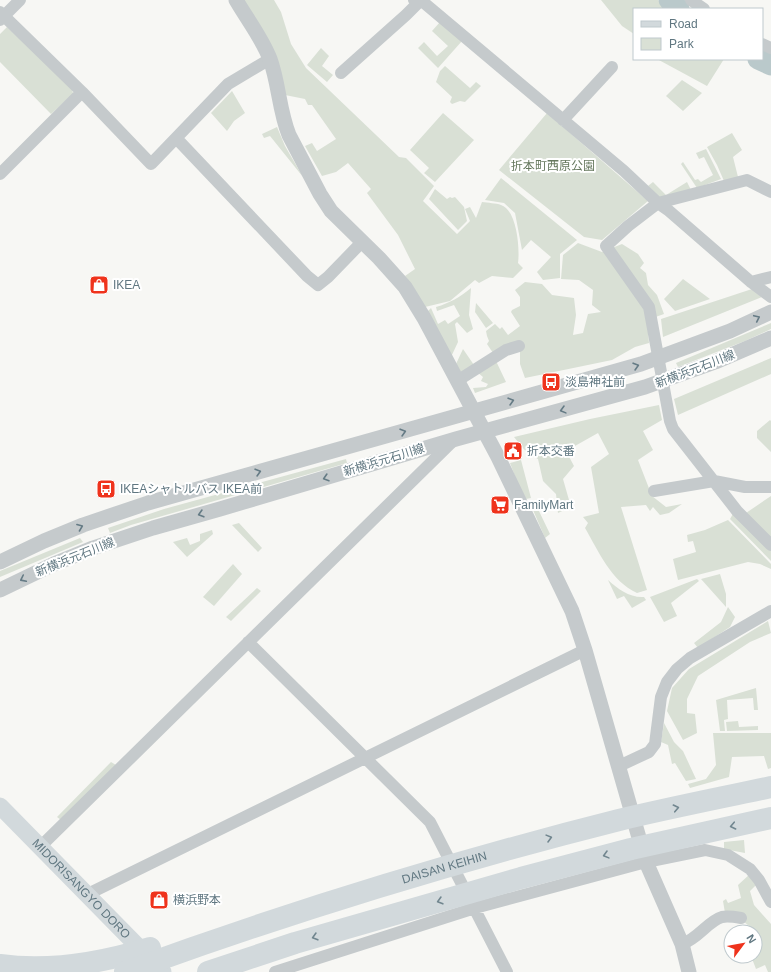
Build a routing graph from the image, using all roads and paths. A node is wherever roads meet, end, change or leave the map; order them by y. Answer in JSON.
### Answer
{"nodes":[{"id":1,"x":20,"y":0,"type":"edge"},
{"id":2,"x":236,"y":0,"type":"edge"},
{"id":3,"x":691,"y":0,"type":"edge"},
{"id":4,"x":418,"y":1,"type":"edge"},
{"id":5,"x":703,"y":8,"type":"edge"},
{"id":6,"x":1,"y":16,"type":"edge"},
{"id":7,"x":270,"y":59,"type":"junction"},
{"id":8,"x":612,"y":67,"type":"dead end"},
{"id":9,"x":341,"y":73,"type":"dead end"},
{"id":10,"x":82,"y":92,"type":"junction"},
{"id":11,"x":563,"y":120,"type":"junction"},
{"id":12,"x":177,"y":139,"type":"junction"},
{"id":13,"x":0,"y":174,"type":"edge"},
{"id":14,"x":771,"y":192,"type":"edge"},
{"id":15,"x":658,"y":203,"type":"junction"},
{"id":16,"x":362,"y":242,"type":"junction"},
{"id":17,"x":771,"y":277,"type":"edge"},
{"id":18,"x":751,"y":282,"type":"junction"},
{"id":19,"x":771,"y":296,"type":"edge"},
{"id":20,"x":771,"y":312,"type":"edge"},
{"id":21,"x":771,"y":338,"type":"edge"},
{"id":22,"x":518,"y":346,"type":"dead end"},
{"id":23,"x":457,"y":381,"type":"junction"},
{"id":24,"x":474,"y":412,"type":"junction"},
{"id":25,"x":484,"y":432,"type":"junction"},
{"id":26,"x":456,"y":439,"type":"junction"},
{"id":27,"x":714,"y":481,"type":"junction"},
{"id":28,"x":771,"y":486,"type":"edge"},
{"id":29,"x":654,"y":491,"type":"dead end"},
{"id":30,"x":771,"y":545,"type":"edge"},
{"id":31,"x":0,"y":562,"type":"edge"},
{"id":32,"x":0,"y":590,"type":"edge"},
{"id":33,"x":771,"y":611,"type":"edge"},
{"id":34,"x":248,"y":642,"type":"junction"},
{"id":35,"x":585,"y":650,"type":"junction"},
{"id":36,"x":365,"y":758,"type":"junction"},
{"id":37,"x":618,"y":766,"type":"junction"},
{"id":38,"x":771,"y":787,"type":"edge"},
{"id":39,"x":0,"y":806,"type":"edge"},
{"id":40,"x":771,"y":818,"type":"edge"},
{"id":41,"x":40,"y":847,"type":"junction"},
{"id":42,"x":512,"y":848,"type":"junction"},
{"id":43,"x":646,"y":862,"type":"junction"},
{"id":44,"x":86,"y":896,"type":"junction"},
{"id":45,"x":771,"y":902,"type":"edge"},
{"id":46,"x":475,"y":908,"type":"junction"},
{"id":47,"x":741,"y":918,"type":"dead end"},
{"id":48,"x":682,"y":944,"type":"junction"},
{"id":49,"x":0,"y":965,"type":"edge"},
{"id":50,"x":125,"y":972,"type":"edge"},
{"id":51,"x":163,"y":972,"type":"edge"},
{"id":52,"x":208,"y":972,"type":"edge"},
{"id":53,"x":275,"y":972,"type":"edge"},
{"id":54,"x":507,"y":972,"type":"edge"},
{"id":55,"x":689,"y":972,"type":"edge"}],
"edges":[{"from":1,"to":6,"type":"street"},
{"from":2,"to":7,"type":"street"},
{"from":3,"to":5,"type":"street"},
{"from":4,"to":9,"type":"street"},
{"from":4,"to":11,"type":"street"},
{"from":6,"to":10,"type":"street"},
{"from":7,"to":12,"type":"street"},
{"from":7,"to":16,"type":"street"},
{"from":8,"to":11,"type":"street"},
{"from":10,"to":12,"type":"street"},
{"from":10,"to":13,"type":"street"},
{"from":11,"to":15,"type":"street"},
{"from":12,"to":16,"type":"street"},
{"from":14,"to":15,"type":"street"},
{"from":15,"to":18,"type":"street"},
{"from":15,"to":27,"type":"street"},
{"from":16,"to":23,"type":"street"},
{"from":17,"to":18,"type":"street"},
{"from":18,"to":19,"type":"street"},
{"from":24,"to":20,"type":"street","name":"新横浜元石川線","one_way":true},
{"from":21,"to":25,"type":"street","name":"新横浜元石川線","one_way":true},
{"from":22,"to":23,"type":"street"},
{"from":23,"to":24,"type":"street"},
{"from":24,"to":25,"type":"street"},
{"from":31,"to":24,"type":"street","name":"新横浜元石川線","one_way":true},
{"from":25,"to":26,"type":"street","name":"新横浜元石川線"},
{"from":25,"to":35,"type":"street"},
{"from":26,"to":32,"type":"street","name":"新横浜元石川線","one_way":true},
{"from":26,"to":34,"type":"street"},
{"from":27,"to":28,"type":"street"},
{"from":27,"to":29,"type":"street"},
{"from":27,"to":30,"type":"street"},
{"from":33,"to":37,"type":"street"},
{"from":34,"to":36,"type":"street"},
{"from":34,"to":41,"type":"street"},
{"from":35,"to":36,"type":"street"},
{"from":35,"to":37,"type":"street"},
{"from":36,"to":44,"type":"street"},
{"from":36,"to":46,"type":"street"},
{"from":37,"to":43,"type":"street"},
{"from":42,"to":38,"type":"highway","name":"DAISAN KEIHIN","one_way":true},
{"from":39,"to":41,"type":"main road","name":"MIDORISANGYO DORO"},
{"from":40,"to":52,"type":"highway","one_way":true},
{"from":41,"to":44,"type":"main road","name":"MIDORISANGYO DORO"},
{"from":42,"to":49,"type":"highway"},
{"from":42,"to":50,"type":"highway","name":"DAISAN KEIHIN"},
{"from":43,"to":45,"type":"street"},
{"from":43,"to":46,"type":"street"},
{"from":43,"to":48,"type":"street"},
{"from":44,"to":51,"type":"main road","name":"MIDORISANGYO DORO"},
{"from":46,"to":53,"type":"street"},
{"from":46,"to":54,"type":"street"},
{"from":47,"to":48,"type":"street"},
{"from":48,"to":55,"type":"street"}]}
